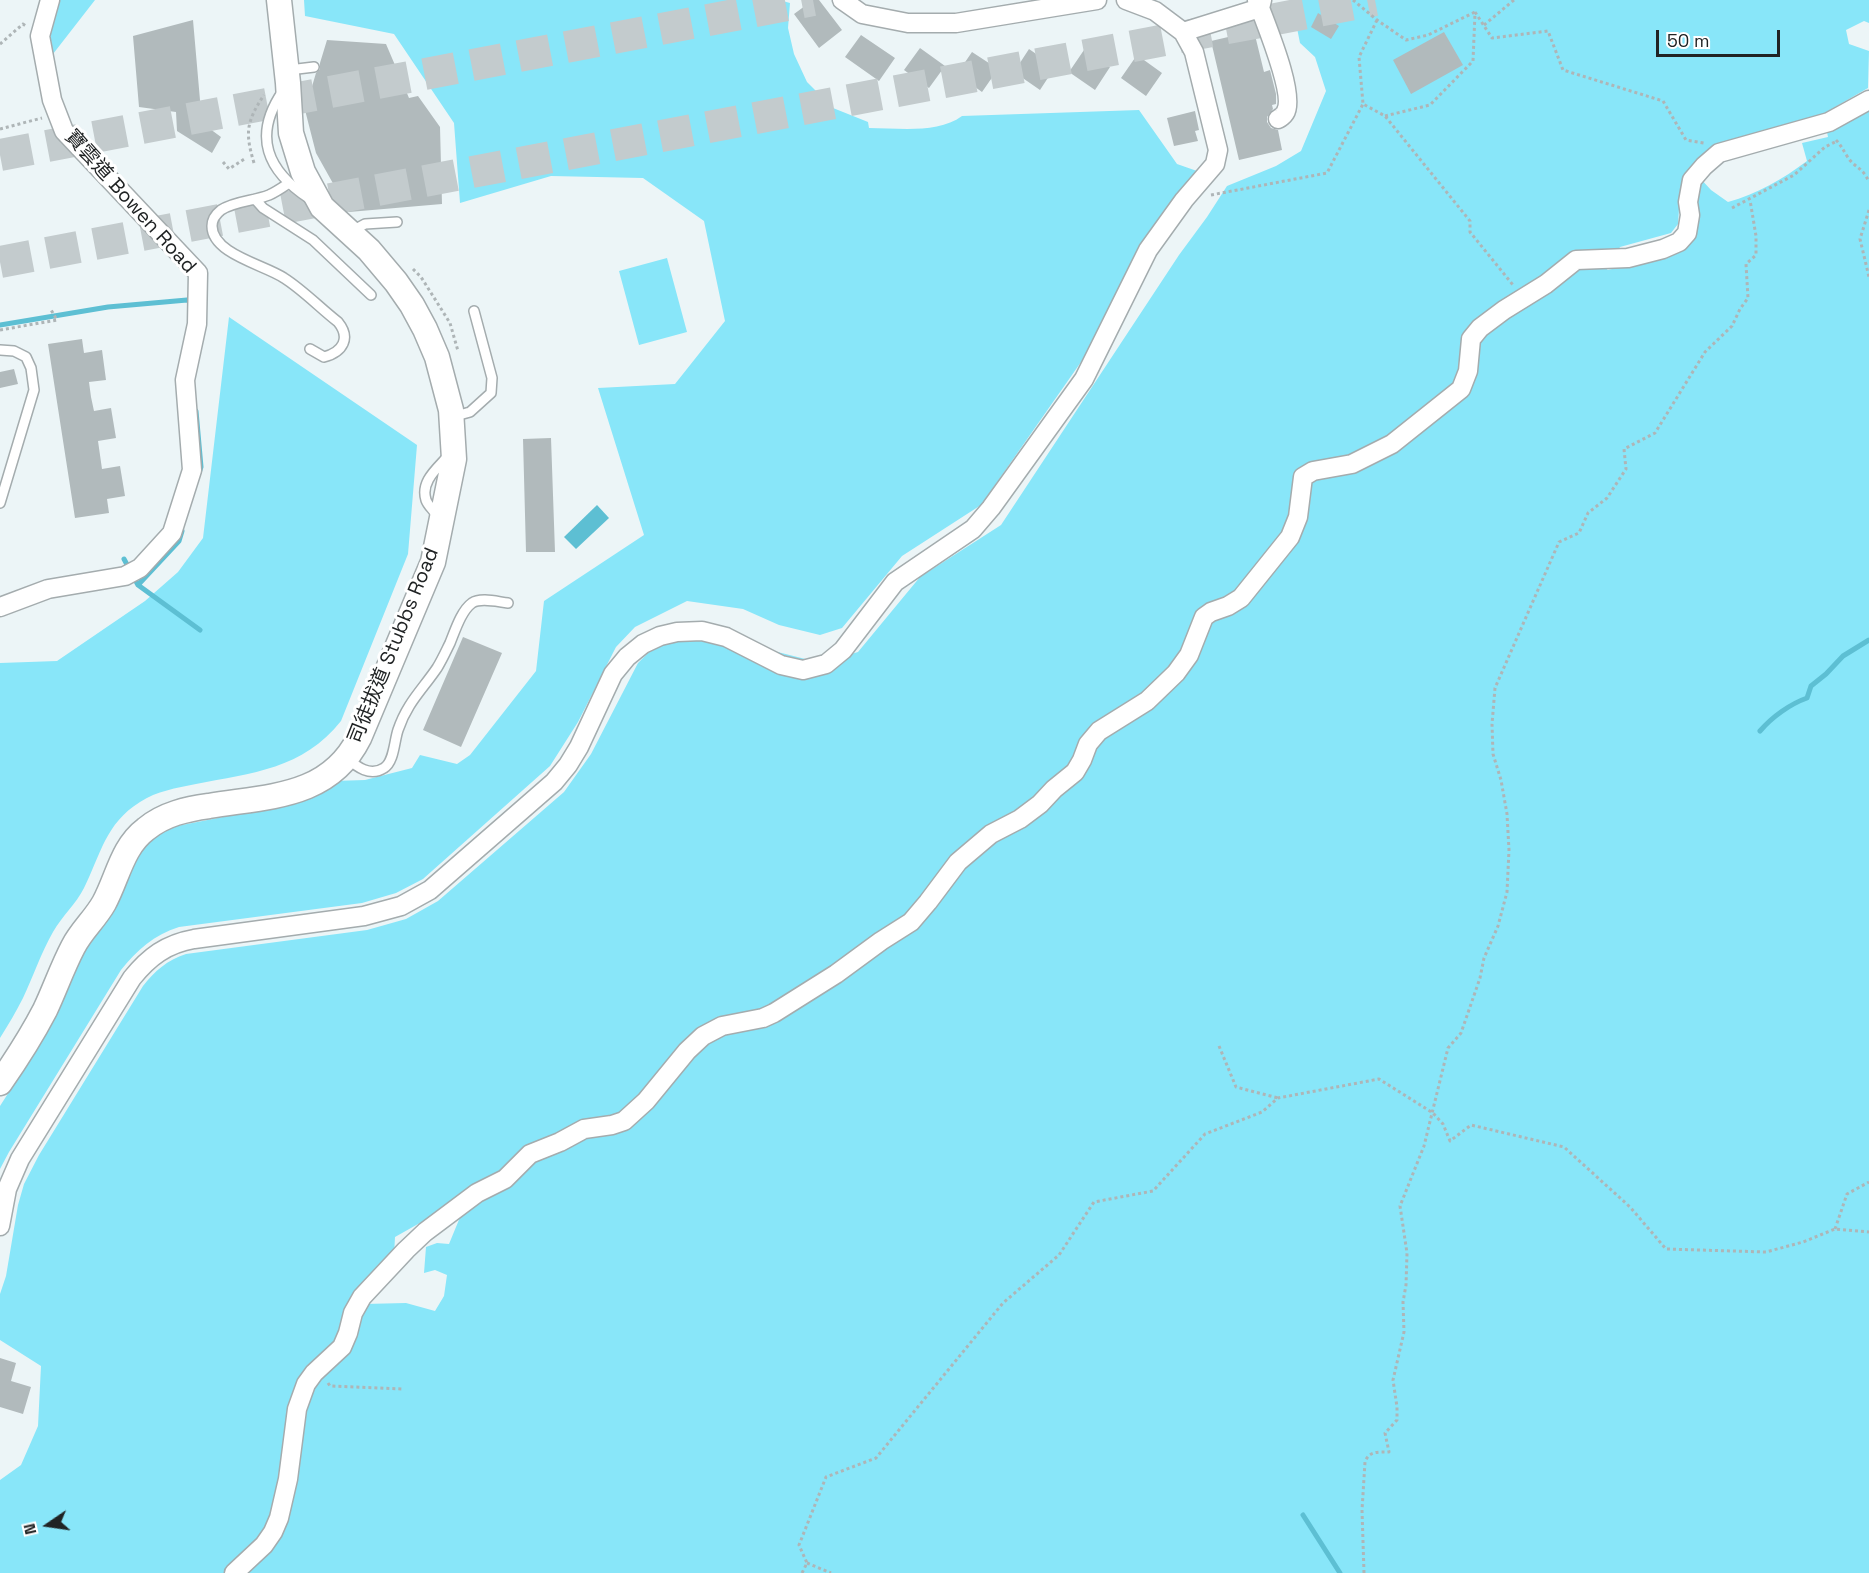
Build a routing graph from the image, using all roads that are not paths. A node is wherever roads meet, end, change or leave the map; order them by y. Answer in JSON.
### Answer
{"nodes":[{"id":1,"x":50,"y":0,"type":"edge"},
{"id":2,"x":279,"y":0,"type":"edge"},
{"id":3,"x":842,"y":0,"type":"edge"},
{"id":4,"x":1097,"y":0,"type":"edge"},
{"id":5,"x":1126,"y":0,"type":"edge"},
{"id":6,"x":1260,"y":2,"type":"edge"},
{"id":7,"x":1153,"y":5,"type":"edge"},
{"id":8,"x":1183,"y":32,"type":"junction"},
{"id":9,"x":314,"y":67,"type":"dead end"},
{"id":10,"x":281,"y":81,"type":"junction"},
{"id":11,"x":1869,"y":100,"type":"edge"},
{"id":12,"x":1278,"y":119,"type":"dead end"},
{"id":13,"x":289,"y":183,"type":"junction"},
{"id":14,"x":255,"y":199,"type":"junction"},
{"id":15,"x":322,"y":207,"type":"junction"},
{"id":16,"x":397,"y":222,"type":"dead end"},
{"id":17,"x":350,"y":232,"type":"junction"},
{"id":18,"x":371,"y":295,"type":"dead end"},
{"id":19,"x":474,"y":311,"type":"dead end"},
{"id":20,"x":310,"y":349,"type":"dead end"},
{"id":21,"x":0,"y":350,"type":"edge"},
{"id":22,"x":452,"y":417,"type":"junction"},
{"id":23,"x":0,"y":503,"type":"edge"},
{"id":24,"x":508,"y":603,"type":"dead end"},
{"id":25,"x":0,"y":607,"type":"edge"},
{"id":26,"x":347,"y":758,"type":"junction"},
{"id":27,"x":0,"y":1083,"type":"edge"},
{"id":28,"x":0,"y":1226,"type":"edge"},
{"id":29,"x":234,"y":1573,"type":"edge"}],
"edges":[{"from":1,"to":25,"type":"street","name":"寶雲道 Bowen Road"},
{"from":2,"to":10,"type":"main road","name":"司徒拔道 Stubbs Road"},
{"from":3,"to":4,"type":"street"},
{"from":5,"to":7,"type":"street"},
{"from":6,"to":8,"type":"street"},
{"from":6,"to":12,"type":"street"},
{"from":7,"to":8,"type":"street"},
{"from":8,"to":28,"type":"street"},
{"from":9,"to":10,"type":"lane"},
{"from":10,"to":13,"type":"lane"},
{"from":10,"to":15,"type":"main road","name":"司徒拔道 Stubbs Road"},
{"from":11,"to":29,"type":"street"},
{"from":13,"to":14,"type":"lane"},
{"from":13,"to":15,"type":"lane"},
{"from":14,"to":18,"type":"lane"},
{"from":14,"to":20,"type":"lane"},
{"from":15,"to":17,"type":"main road","name":"司徒拔道 Stubbs Road"},
{"from":16,"to":17,"type":"lane"},
{"from":17,"to":22,"type":"main road","name":"司徒拔道 Stubbs Road"},
{"from":19,"to":22,"type":"lane"},
{"from":21,"to":23,"type":"lane"},
{"from":22,"to":26,"type":"main road","name":"司徒拔道 Stubbs Road"},
{"from":24,"to":26,"type":"lane"},
{"from":26,"to":27,"type":"main road","name":"司徒拔道 Stubbs Road"}]}
